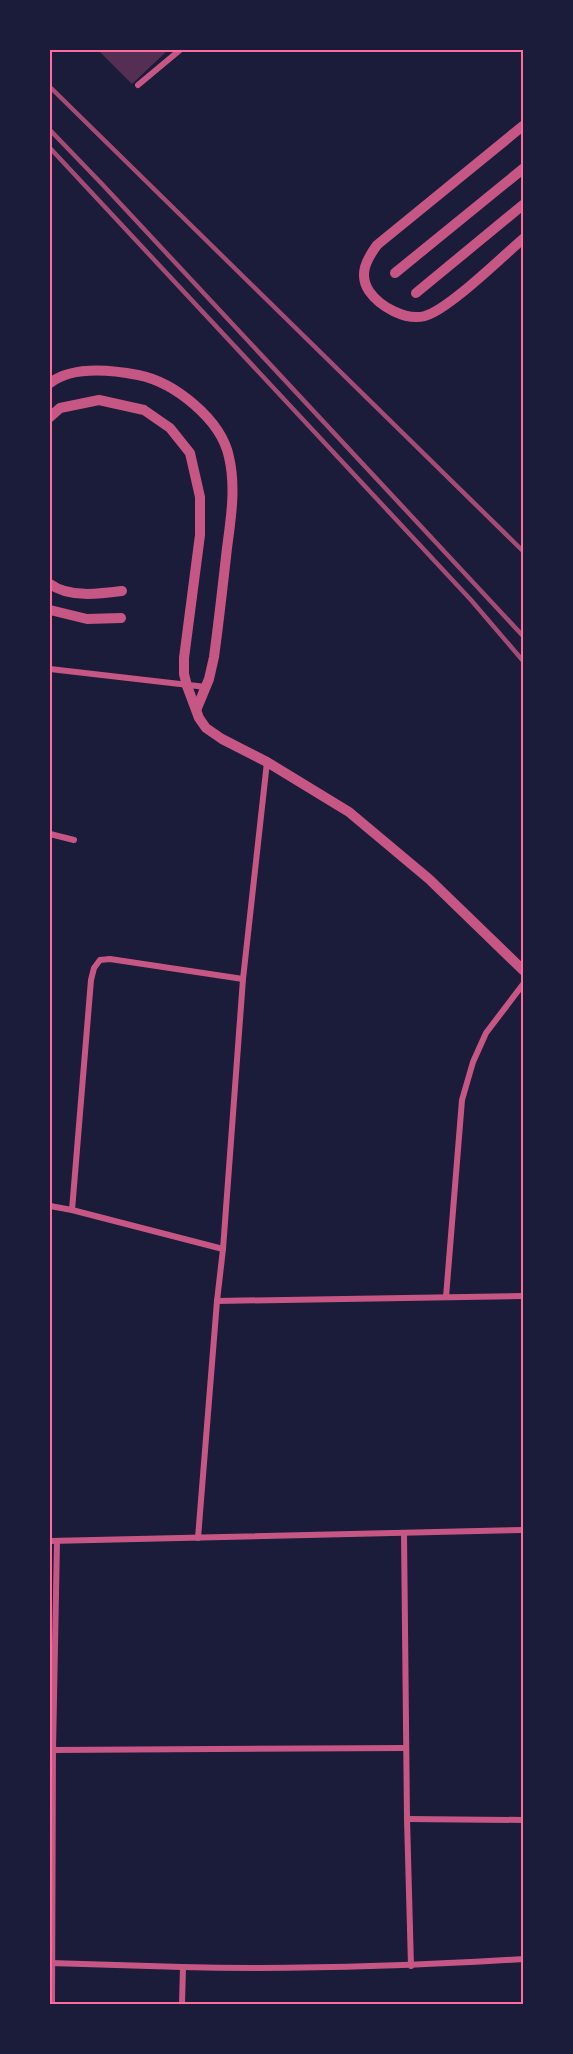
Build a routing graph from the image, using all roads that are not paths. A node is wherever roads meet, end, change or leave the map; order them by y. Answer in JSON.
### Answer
{"nodes":[{"id":1,"x":180,"y":50,"type":"edge"},
{"id":2,"x":138,"y":85,"type":"dead end"},
{"id":3,"x":524,"y":125,"type":"edge"},
{"id":4,"x":524,"y":168,"type":"edge"},
{"id":5,"x":524,"y":204,"type":"edge"},
{"id":6,"x":524,"y":238,"type":"edge"},
{"id":7,"x":395,"y":273,"type":"dead end"},
{"id":8,"x":416,"y":293,"type":"dead end"},
{"id":9,"x":50,"y":382,"type":"edge"},
{"id":10,"x":50,"y":417,"type":"edge"},
{"id":11,"x":50,"y":584,"type":"edge"},
{"id":12,"x":122,"y":591,"type":"dead end"},
{"id":13,"x":50,"y":610,"type":"edge"},
{"id":14,"x":121,"y":618,"type":"dead end"},
{"id":15,"x":50,"y":669,"type":"edge"},
{"id":16,"x":187,"y":686,"type":"junction"},
{"id":17,"x":206,"y":687,"type":"junction"},
{"id":18,"x":196,"y":708,"type":"junction"},
{"id":19,"x":267,"y":762,"type":"junction"},
{"id":20,"x":50,"y":834,"type":"edge"},
{"id":21,"x":74,"y":840,"type":"dead end"},
{"id":22,"x":524,"y":971,"type":"edge"},
{"id":23,"x":243,"y":979,"type":"junction"},
{"id":24,"x":524,"y":983,"type":"edge"},
{"id":25,"x":50,"y":1206,"type":"edge"},
{"id":26,"x":72,"y":1210,"type":"junction"},
{"id":27,"x":223,"y":1249,"type":"junction"},
{"id":28,"x":524,"y":1296,"type":"edge"},
{"id":29,"x":446,"y":1297,"type":"junction"},
{"id":30,"x":217,"y":1301,"type":"junction"},
{"id":31,"x":524,"y":1530,"type":"edge"},
{"id":32,"x":404,"y":1533,"type":"junction"},
{"id":33,"x":198,"y":1538,"type":"junction"},
{"id":34,"x":53,"y":1541,"type":"edge"},
{"id":35,"x":406,"y":1748,"type":"junction"},
{"id":36,"x":53,"y":1750,"type":"junction"},
{"id":37,"x":406,"y":1819,"type":"junction"},
{"id":38,"x":524,"y":1820,"type":"edge"},
{"id":39,"x":524,"y":1959,"type":"edge"},
{"id":40,"x":51,"y":1963,"type":"edge"},
{"id":41,"x":411,"y":1966,"type":"junction"},
{"id":42,"x":183,"y":1967,"type":"junction"},
{"id":43,"x":52,"y":2004,"type":"edge"},
{"id":44,"x":182,"y":2004,"type":"edge"}],
"edges":[{"from":1,"to":2,"type":"street"},
{"from":3,"to":6,"type":"street"},
{"from":4,"to":7,"type":"street"},
{"from":5,"to":8,"type":"street"},
{"from":9,"to":17,"type":"street"},
{"from":10,"to":16,"type":"street"},
{"from":11,"to":12,"type":"street"},
{"from":13,"to":14,"type":"street"},
{"from":15,"to":16,"type":"street"},
{"from":16,"to":17,"type":"street"},
{"from":16,"to":18,"type":"street"},
{"from":17,"to":18,"type":"street"},
{"from":18,"to":19,"type":"street"},
{"from":19,"to":22,"type":"street"},
{"from":19,"to":23,"type":"street"},
{"from":20,"to":21,"type":"street"},
{"from":23,"to":26,"type":"street"},
{"from":23,"to":27,"type":"street"},
{"from":24,"to":29,"type":"street"},
{"from":25,"to":26,"type":"street"},
{"from":26,"to":27,"type":"street"},
{"from":27,"to":30,"type":"street"},
{"from":28,"to":29,"type":"street"},
{"from":29,"to":30,"type":"street"},
{"from":30,"to":33,"type":"street"},
{"from":31,"to":32,"type":"street"},
{"from":32,"to":33,"type":"street"},
{"from":32,"to":35,"type":"street"},
{"from":33,"to":34,"type":"street"},
{"from":34,"to":36,"type":"street"},
{"from":35,"to":36,"type":"street"},
{"from":35,"to":37,"type":"street"},
{"from":36,"to":40,"type":"street"},
{"from":37,"to":38,"type":"street"},
{"from":37,"to":41,"type":"street"},
{"from":39,"to":41,"type":"street"},
{"from":40,"to":42,"type":"street"},
{"from":40,"to":43,"type":"street"},
{"from":41,"to":42,"type":"street"},
{"from":42,"to":44,"type":"street"}]}
